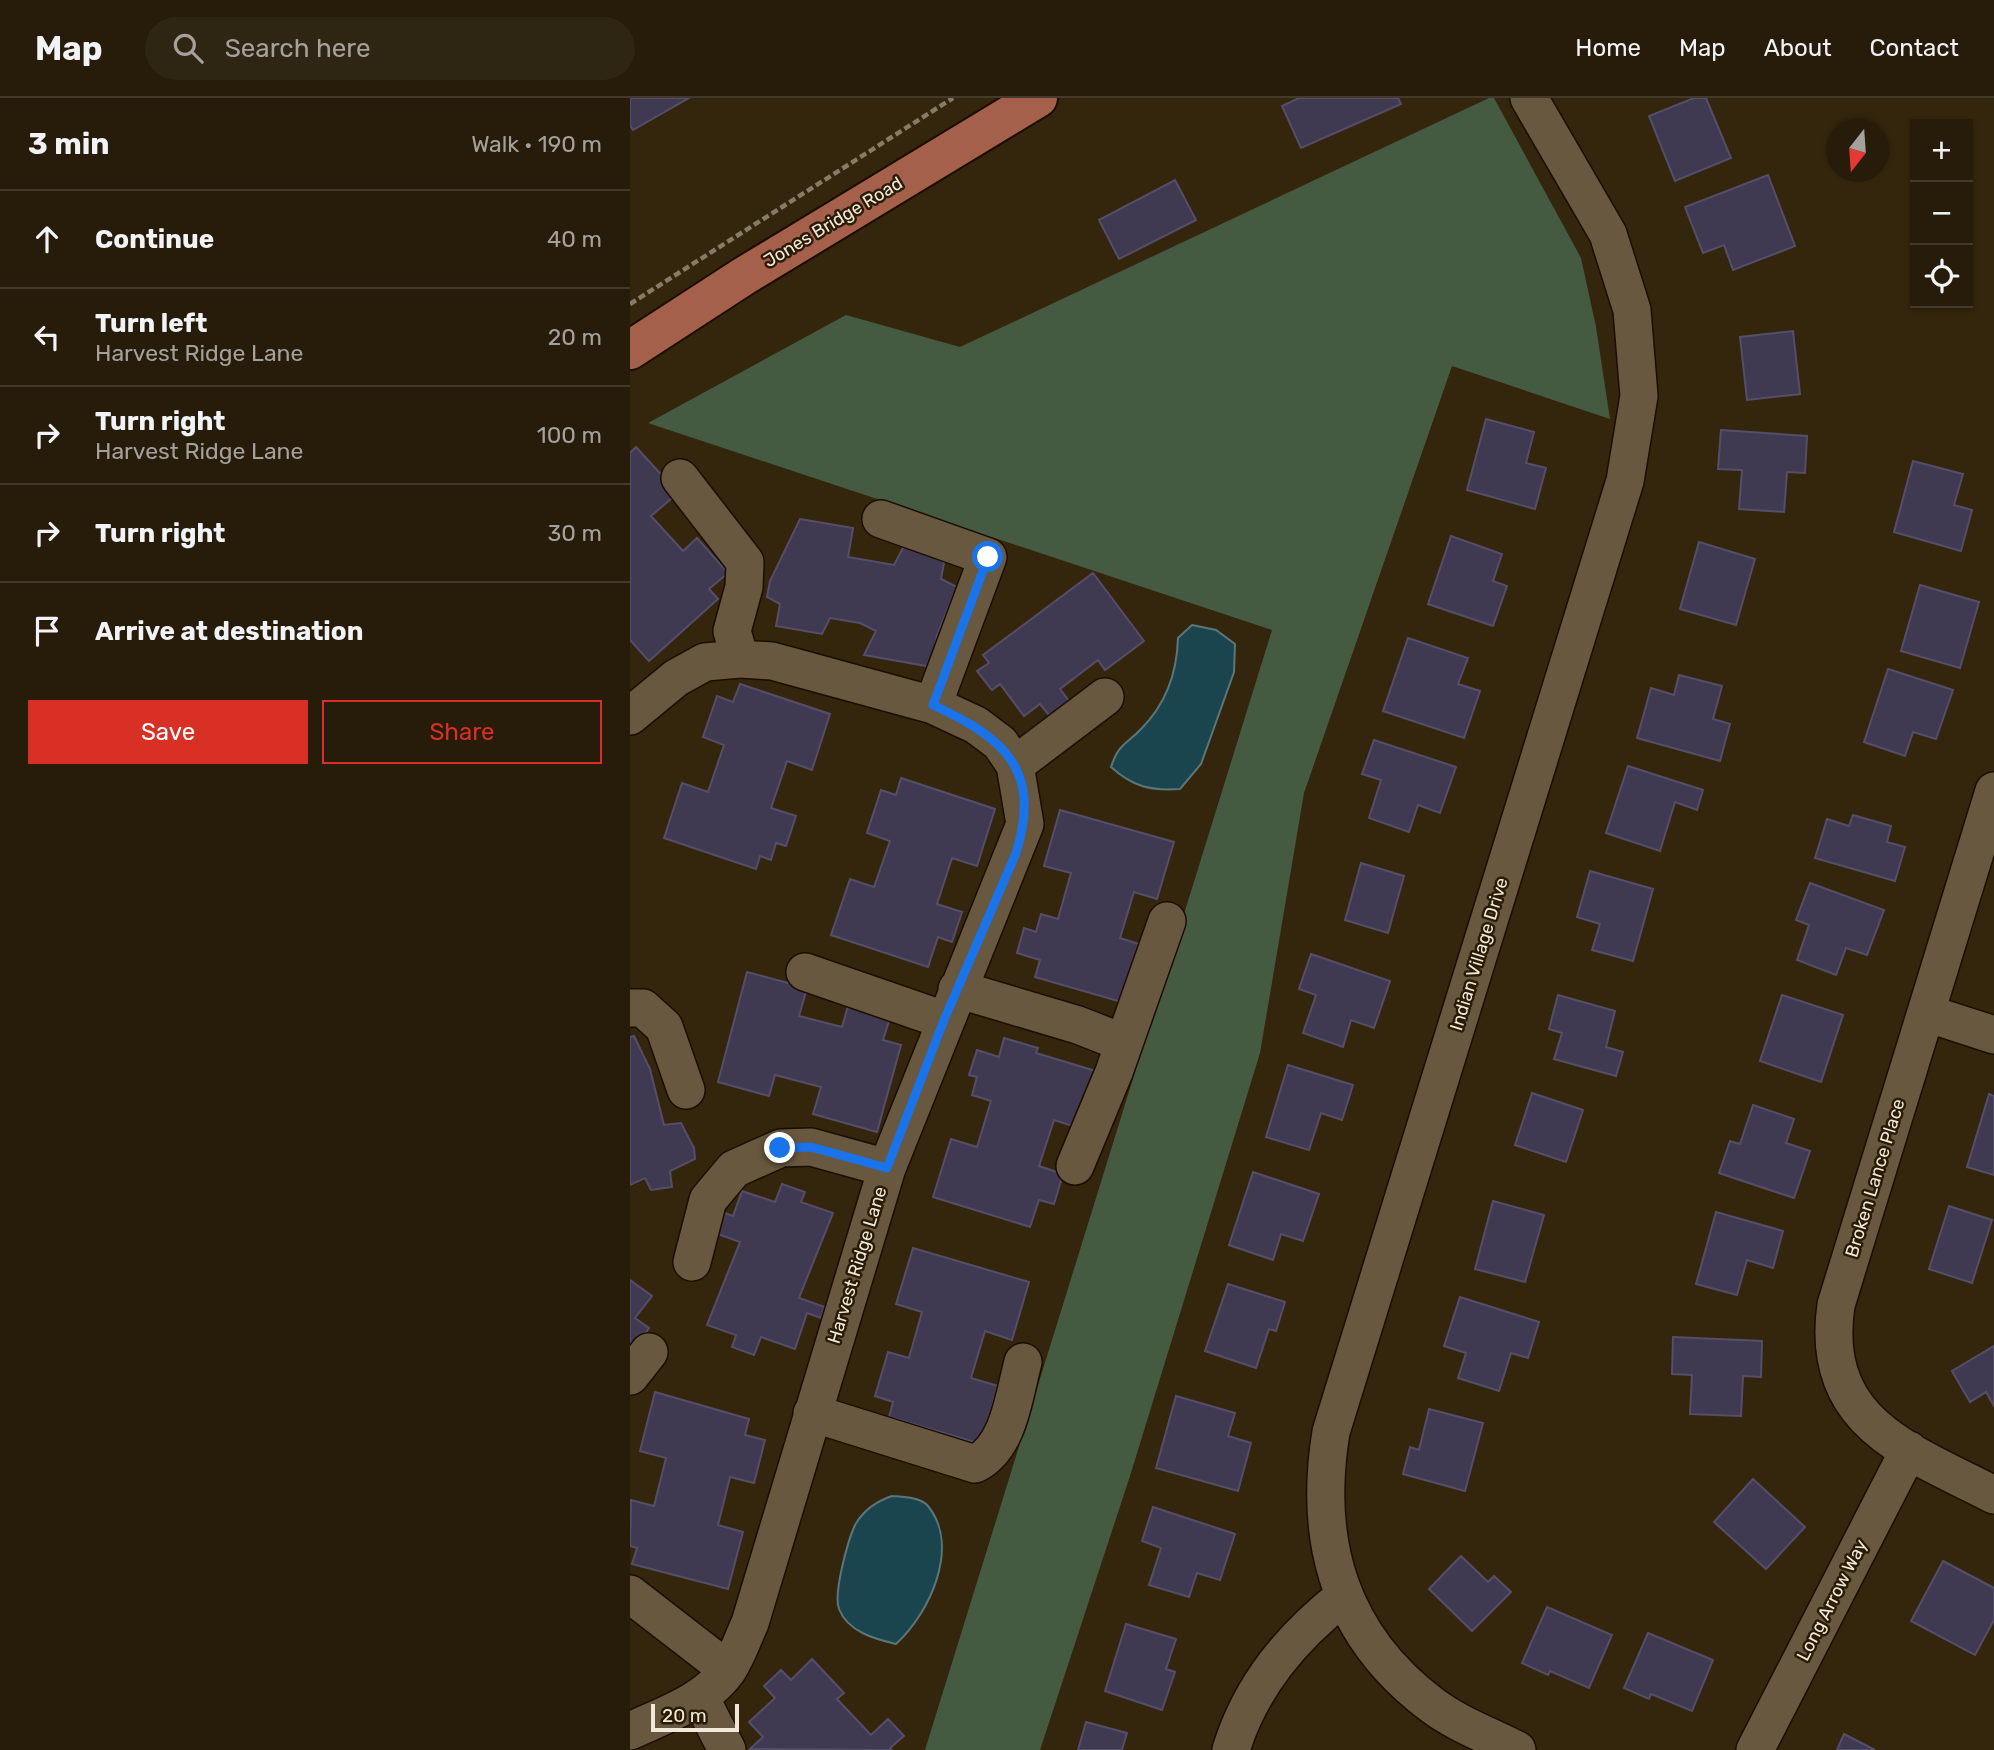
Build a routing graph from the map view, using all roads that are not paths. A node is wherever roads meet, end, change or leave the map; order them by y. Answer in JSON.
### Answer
{"nodes":[{"id":1,"x":992,"y":98,"type":"edge"},
{"id":2,"x":1038,"y":98,"type":"edge"},
{"id":3,"x":1529,"y":98,"type":"edge"},
{"id":4,"x":973,"y":137,"type":"junction"},
{"id":5,"x":630,"y":351,"type":"edge"},
{"id":6,"x":680,"y":478,"type":"dead end"},
{"id":7,"x":881,"y":519,"type":"dead end"},
{"id":8,"x":740,"y":659,"type":"junction"},
{"id":9,"x":1105,"y":697,"type":"dead end"},
{"id":10,"x":933,"y":705,"type":"junction"},
{"id":11,"x":630,"y":716,"type":"edge"},
{"id":12,"x":1015,"y":765,"type":"junction"},
{"id":13,"x":1994,"y":790,"type":"edge"},
{"id":14,"x":1167,"y":921,"type":"dead end"},
{"id":15,"x":805,"y":972,"type":"dead end"},
{"id":16,"x":951,"y":1004,"type":"junction"},
{"id":17,"x":630,"y":1008,"type":"edge"},
{"id":18,"x":1926,"y":1013,"type":"junction"},
{"id":19,"x":1994,"y":1035,"type":"edge"},
{"id":20,"x":1124,"y":1043,"type":"junction"},
{"id":21,"x":686,"y":1090,"type":"dead end"},
{"id":22,"x":1075,"y":1166,"type":"dead end"},
{"id":23,"x":887,"y":1168,"type":"junction"},
{"id":24,"x":692,"y":1262,"type":"dead end"},
{"id":25,"x":1023,"y":1362,"type":"dead end"},
{"id":26,"x":812,"y":1413,"type":"junction"},
{"id":27,"x":1909,"y":1450,"type":"junction"},
{"id":28,"x":1994,"y":1495,"type":"edge"},
{"id":29,"x":630,"y":1594,"type":"edge"},
{"id":30,"x":1344,"y":1596,"type":"junction"},
{"id":31,"x":728,"y":1670,"type":"junction"},
{"id":32,"x":700,"y":1697,"type":"junction"},
{"id":33,"x":630,"y":1731,"type":"edge"},
{"id":34,"x":727,"y":1750,"type":"edge"},
{"id":35,"x":1231,"y":1750,"type":"edge"},
{"id":36,"x":1517,"y":1750,"type":"edge"},
{"id":37,"x":1755,"y":1750,"type":"edge"}],
"edges":[{"from":1,"to":4,"type":"main road"},
{"from":2,"to":4,"type":"main road","name":"Jones Bridge Road"},
{"from":3,"to":30,"type":"street","name":"Indian Village Drive"},
{"from":4,"to":5,"type":"main road","name":"Jones Bridge Road"},
{"from":6,"to":8,"type":"street"},
{"from":7,"to":10,"type":"street"},
{"from":8,"to":10,"type":"street","name":"Harvest Ridge Lane"},
{"from":8,"to":11,"type":"street","name":"Harvest Ridge Lane"},
{"from":9,"to":12,"type":"street"},
{"from":10,"to":12,"type":"street","name":"Harvest Ridge Lane"},
{"from":12,"to":16,"type":"street","name":"Harvest Ridge Lane"},
{"from":13,"to":18,"type":"street","name":"Broken Lance Place"},
{"from":14,"to":20,"type":"street"},
{"from":15,"to":16,"type":"street"},
{"from":16,"to":20,"type":"street"},
{"from":16,"to":23,"type":"street","name":"Harvest Ridge Lane"},
{"from":17,"to":21,"type":"street"},
{"from":18,"to":19,"type":"street"},
{"from":18,"to":27,"type":"street","name":"Broken Lance Place"},
{"from":20,"to":22,"type":"street"},
{"from":23,"to":24,"type":"street"},
{"from":23,"to":26,"type":"street","name":"Harvest Ridge Lane"},
{"from":25,"to":26,"type":"street"},
{"from":26,"to":31,"type":"street","name":"Harvest Ridge Lane"},
{"from":27,"to":28,"type":"street","name":"Broken Lance Place"},
{"from":27,"to":37,"type":"street","name":"Long Arrow Way"},
{"from":29,"to":31,"type":"street"},
{"from":30,"to":35,"type":"street"},
{"from":30,"to":36,"type":"street","name":"Indian Village Drive"},
{"from":31,"to":32,"type":"street","name":"Harvest Ridge Lane"},
{"from":32,"to":33,"type":"street","name":"Harvest Ridge Lane"},
{"from":32,"to":34,"type":"street"}]}
